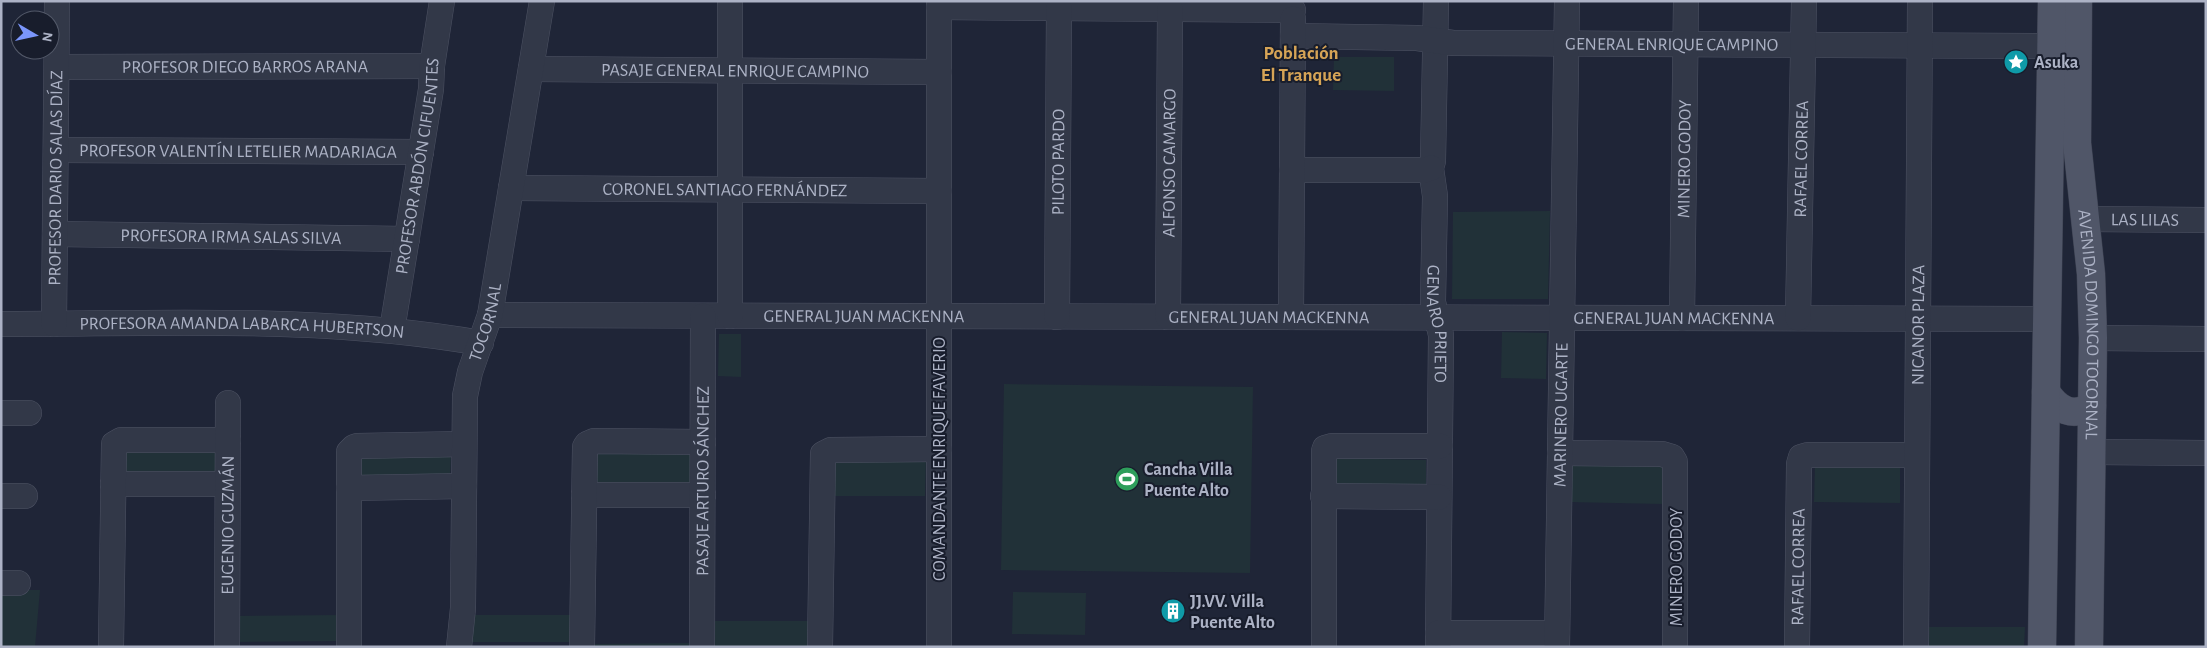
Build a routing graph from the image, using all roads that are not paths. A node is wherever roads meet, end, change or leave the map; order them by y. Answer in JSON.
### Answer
{"nodes":[{"id":1,"x":57,"y":1,"type":"edge"},
{"id":2,"x":442,"y":1,"type":"edge"},
{"id":3,"x":542,"y":1,"type":"edge"},
{"id":4,"x":730,"y":1,"type":"edge"},
{"id":5,"x":1436,"y":1,"type":"edge"},
{"id":6,"x":1567,"y":1,"type":"edge"},
{"id":7,"x":1686,"y":1,"type":"edge"},
{"id":8,"x":1804,"y":1,"type":"edge"},
{"id":9,"x":1920,"y":1,"type":"edge"},
{"id":10,"x":2052,"y":1,"type":"edge"},
{"id":11,"x":2078,"y":1,"type":"edge"},
{"id":12,"x":939,"y":4,"type":"edge"},
{"id":13,"x":1293,"y":6,"type":"edge"},
{"id":14,"x":1059,"y":8,"type":"junction"},
{"id":15,"x":1170,"y":9,"type":"junction"},
{"id":16,"x":1293,"y":36,"type":"junction"},
{"id":17,"x":1435,"y":40,"type":"junction"},
{"id":18,"x":1566,"y":44,"type":"junction"},
{"id":19,"x":1685,"y":45,"type":"junction"},
{"id":20,"x":1804,"y":45,"type":"junction"},
{"id":21,"x":1920,"y":46,"type":"junction"},
{"id":22,"x":2052,"y":46,"type":"junction"},
{"id":23,"x":432,"y":66,"type":"junction"},
{"id":24,"x":57,"y":67,"type":"junction"},
{"id":25,"x":531,"y":69,"type":"junction"},
{"id":26,"x":730,"y":71,"type":"junction"},
{"id":27,"x":939,"y":72,"type":"junction"},
{"id":28,"x":56,"y":150,"type":"junction"},
{"id":29,"x":421,"y":152,"type":"junction"},
{"id":30,"x":1431,"y":168,"type":"junction"},
{"id":31,"x":1292,"y":170,"type":"junction"},
{"id":32,"x":511,"y":188,"type":"junction"},
{"id":33,"x":730,"y":190,"type":"junction"},
{"id":34,"x":939,"y":191,"type":"junction"},
{"id":35,"x":2085,"y":219,"type":"junction"},
{"id":36,"x":2206,"y":220,"type":"edge"},
{"id":37,"x":55,"y":234,"type":"junction"},
{"id":38,"x":407,"y":239,"type":"junction"},
{"id":39,"x":490,"y":315,"type":"junction"},
{"id":40,"x":703,"y":316,"type":"junction"},
{"id":41,"x":730,"y":316,"type":"junction"},
{"id":42,"x":939,"y":316,"type":"junction"},
{"id":43,"x":1057,"y":317,"type":"junction"},
{"id":44,"x":1168,"y":317,"type":"junction"},
{"id":45,"x":1290,"y":317,"type":"junction"},
{"id":46,"x":1437,"y":318,"type":"junction"},
{"id":47,"x":1562,"y":318,"type":"junction"},
{"id":48,"x":1682,"y":318,"type":"junction"},
{"id":49,"x":1798,"y":318,"type":"junction"},
{"id":50,"x":1917,"y":319,"type":"junction"},
{"id":51,"x":2047,"y":319,"type":"junction"},
{"id":52,"x":1,"y":324,"type":"edge"},
{"id":53,"x":54,"y":324,"type":"junction"},
{"id":54,"x":392,"y":330,"type":"junction"},
{"id":55,"x":2093,"y":338,"type":"junction"},
{"id":56,"x":2206,"y":339,"type":"edge"},
{"id":57,"x":481,"y":342,"type":"junction"},
{"id":58,"x":2046,"y":392,"type":"junction"},
{"id":59,"x":228,"y":403,"type":"dead end"},
{"id":60,"x":2092,"y":406,"type":"junction"},
{"id":61,"x":1,"y":413,"type":"edge"},
{"id":62,"x":29,"y":413,"type":"dead end"},
{"id":63,"x":228,"y":440,"type":"junction"},
{"id":64,"x":703,"y":442,"type":"junction"},
{"id":65,"x":464,"y":444,"type":"junction"},
{"id":66,"x":1440,"y":446,"type":"junction"},
{"id":67,"x":939,"y":449,"type":"junction"},
{"id":68,"x":2092,"y":452,"type":"junction"},
{"id":69,"x":1560,"y":453,"type":"junction"},
{"id":70,"x":2206,"y":453,"type":"edge"},
{"id":71,"x":1916,"y":455,"type":"junction"},
{"id":72,"x":113,"y":484,"type":"junction"},
{"id":73,"x":228,"y":484,"type":"junction"},
{"id":74,"x":464,"y":486,"type":"junction"},
{"id":75,"x":349,"y":488,"type":"junction"},
{"id":76,"x":584,"y":495,"type":"junction"},
{"id":77,"x":703,"y":495,"type":"junction"},
{"id":78,"x":1323,"y":496,"type":"junction"},
{"id":79,"x":1440,"y":497,"type":"junction"},
{"id":80,"x":1438,"y":640,"type":"edge"},
{"id":81,"x":1557,"y":640,"type":"edge"},
{"id":82,"x":111,"y":647,"type":"edge"},
{"id":83,"x":227,"y":647,"type":"edge"},
{"id":84,"x":349,"y":647,"type":"edge"},
{"id":85,"x":460,"y":647,"type":"edge"},
{"id":86,"x":582,"y":647,"type":"edge"},
{"id":87,"x":702,"y":647,"type":"edge"},
{"id":88,"x":820,"y":647,"type":"edge"},
{"id":89,"x":939,"y":647,"type":"edge"},
{"id":90,"x":1324,"y":647,"type":"edge"},
{"id":91,"x":1675,"y":647,"type":"edge"},
{"id":92,"x":1797,"y":647,"type":"edge"},
{"id":93,"x":1916,"y":647,"type":"edge"},
{"id":94,"x":2042,"y":647,"type":"edge"},
{"id":95,"x":2089,"y":647,"type":"edge"}],
"edges":[{"from":1,"to":24,"type":"street","name":"PROFESOR DARIO SALAS DÍAZ"},
{"from":2,"to":23,"type":"street","name":"PROFESOR ABDÓN CIFUENTES"},
{"from":3,"to":25,"type":"street","name":"TOCORNAL"},
{"from":4,"to":26,"type":"street"},
{"from":5,"to":17,"type":"street","name":"GENARO PRIETO"},
{"from":6,"to":18,"type":"street","name":"MARINERO UGARTE"},
{"from":7,"to":19,"type":"street","name":"MINERO GODOY"},
{"from":8,"to":20,"type":"street","name":"RAFAEL CORREA"},
{"from":9,"to":21,"type":"street","name":"NICANOR PLAZA"},
{"from":10,"to":22,"type":"main road","name":"AVENIDA DOMINGO TOCORNAL"},
{"from":11,"to":35,"type":"main road","name":"AVENIDA DOMINGO TOCORNAL"},
{"from":12,"to":14,"type":"street"},
{"from":12,"to":27,"type":"street","name":"COMANDANTE ENRIQUE FAVERIO"},
{"from":13,"to":15,"type":"street"},
{"from":13,"to":16,"type":"street"},
{"from":14,"to":15,"type":"street"},
{"from":14,"to":43,"type":"street","name":"PILOTO PARDO"},
{"from":15,"to":44,"type":"street","name":"ALFONSO CAMARGO"},
{"from":16,"to":17,"type":"street","name":"GENERAL ENRIQUE CAMPINO"},
{"from":16,"to":31,"type":"street"},
{"from":17,"to":18,"type":"street","name":"GENERAL ENRIQUE CAMPINO"},
{"from":17,"to":30,"type":"street","name":"GENARO PRIETO"},
{"from":18,"to":19,"type":"street","name":"GENERAL ENRIQUE CAMPINO"},
{"from":18,"to":47,"type":"street","name":"MARINERO UGARTE"},
{"from":19,"to":20,"type":"street","name":"GENERAL ENRIQUE CAMPINO"},
{"from":19,"to":48,"type":"street","name":"MINERO GODOY"},
{"from":20,"to":21,"type":"street","name":"GENERAL ENRIQUE CAMPINO"},
{"from":20,"to":49,"type":"street","name":"RAFAEL CORREA"},
{"from":21,"to":22,"type":"street","name":"GENERAL ENRIQUE CAMPINO"},
{"from":21,"to":50,"type":"street","name":"NICANOR PLAZA"},
{"from":22,"to":51,"type":"main road","name":"AVENIDA DOMINGO TOCORNAL"},
{"from":23,"to":24,"type":"street","name":"PROFESOR DIEGO BARROS ARANA"},
{"from":23,"to":29,"type":"street","name":"PROFESOR ABDÓN CIFUENTES"},
{"from":24,"to":28,"type":"street","name":"PROFESOR DARIO SALAS DÍAZ"},
{"from":25,"to":26,"type":"street","name":"PASAJE GENERAL ENRIQUE CAMPINO"},
{"from":25,"to":32,"type":"street","name":"TOCORNAL"},
{"from":26,"to":27,"type":"street","name":"PASAJE GENERAL ENRIQUE CAMPINO"},
{"from":26,"to":33,"type":"street"},
{"from":27,"to":34,"type":"street","name":"COMANDANTE ENRIQUE FAVERIO"},
{"from":28,"to":29,"type":"street","name":"PROFESOR VALENTÍN LETELIER MADARIAGA"},
{"from":28,"to":37,"type":"street","name":"PROFESOR DARIO SALAS DÍAZ"},
{"from":29,"to":38,"type":"street","name":"PROFESOR ABDÓN CIFUENTES"},
{"from":30,"to":31,"type":"street"},
{"from":30,"to":46,"type":"street","name":"GENARO PRIETO"},
{"from":31,"to":45,"type":"street"},
{"from":32,"to":33,"type":"street","name":"CORONEL SANTIAGO FERNÁNDEZ"},
{"from":32,"to":39,"type":"street","name":"TOCORNAL"},
{"from":33,"to":34,"type":"street","name":"CORONEL SANTIAGO FERNÁNDEZ"},
{"from":33,"to":41,"type":"street"},
{"from":34,"to":42,"type":"street","name":"COMANDANTE ENRIQUE FAVERIO"},
{"from":35,"to":36,"type":"street","name":"LAS LILAS"},
{"from":35,"to":55,"type":"main road","name":"AVENIDA DOMINGO TOCORNAL"},
{"from":37,"to":38,"type":"street","name":"PROFESORA IRMA SALAS SILVA"},
{"from":37,"to":53,"type":"street","name":"PROFESOR DARIO SALAS DÍAZ"},
{"from":38,"to":54,"type":"street","name":"PROFESOR ABDÓN CIFUENTES"},
{"from":39,"to":40,"type":"street","name":"GENERAL JUAN MACKENNA"},
{"from":39,"to":57,"type":"street","name":"TOCORNAL"},
{"from":40,"to":41,"type":"street","name":"GENERAL JUAN MACKENNA"},
{"from":40,"to":64,"type":"street","name":"PASAJE ARTURO SÁNCHEZ"},
{"from":41,"to":42,"type":"street","name":"GENERAL JUAN MACKENNA"},
{"from":42,"to":43,"type":"street","name":"GENERAL JUAN MACKENNA"},
{"from":42,"to":67,"type":"street","name":"COMANDANTE ENRIQUE FAVERIO"},
{"from":43,"to":44,"type":"street","name":"GENERAL JUAN MACKENNA"},
{"from":44,"to":45,"type":"street","name":"GENERAL JUAN MACKENNA"},
{"from":45,"to":46,"type":"street","name":"GENERAL JUAN MACKENNA"},
{"from":46,"to":47,"type":"street","name":"GENERAL JUAN MACKENNA"},
{"from":46,"to":66,"type":"street","name":"GENARO PRIETO"},
{"from":47,"to":48,"type":"street","name":"GENERAL JUAN MACKENNA"},
{"from":47,"to":69,"type":"street","name":"MARINERO UGARTE"},
{"from":48,"to":49,"type":"street","name":"GENERAL JUAN MACKENNA"},
{"from":49,"to":50,"type":"street","name":"GENERAL JUAN MACKENNA"},
{"from":50,"to":51,"type":"street","name":"GENERAL JUAN MACKENNA"},
{"from":50,"to":71,"type":"street","name":"NICANOR PLAZA"},
{"from":51,"to":58,"type":"main road","name":"AVENIDA DOMINGO TOCORNAL"},
{"from":52,"to":53,"type":"street","name":"PROFESORA AMANDA LABARCA HUBERTSON"},
{"from":53,"to":54,"type":"street","name":"PROFESORA AMANDA LABARCA HUBERTSON"},
{"from":54,"to":57,"type":"street","name":"PROFESORA AMANDA LABARCA HUBERTSON"},
{"from":55,"to":56,"type":"street"},
{"from":55,"to":60,"type":"main road","name":"AVENIDA DOMINGO TOCORNAL"},
{"from":57,"to":65,"type":"street","name":"TOCORNAL"},
{"from":58,"to":60,"type":"main road"},
{"from":58,"to":94,"type":"main road","name":"AVENIDA DOMINGO TOCORNAL"},
{"from":59,"to":63,"type":"street","name":"EUGENIO GUZMÁN"},
{"from":60,"to":68,"type":"main road","name":"AVENIDA DOMINGO TOCORNAL"},
{"from":61,"to":62,"type":"street"},
{"from":63,"to":72,"type":"street"},
{"from":63,"to":73,"type":"street","name":"EUGENIO GUZMÁN"},
{"from":64,"to":76,"type":"street"},
{"from":64,"to":77,"type":"street","name":"PASAJE ARTURO SÁNCHEZ"},
{"from":65,"to":74,"type":"street","name":"TOCORNAL"},
{"from":65,"to":75,"type":"street"},
{"from":66,"to":78,"type":"street"},
{"from":66,"to":79,"type":"street","name":"GENARO PRIETO"},
{"from":67,"to":88,"type":"street"},
{"from":67,"to":89,"type":"street","name":"COMANDANTE ENRIQUE FAVERIO"},
{"from":68,"to":70,"type":"street"},
{"from":68,"to":95,"type":"main road","name":"AVENIDA DOMINGO TOCORNAL"},
{"from":69,"to":81,"type":"street","name":"MARINERO UGARTE"},
{"from":69,"to":91,"type":"street","name":"MINERO GODOY"},
{"from":71,"to":92,"type":"street","name":"RAFAEL CORREA"},
{"from":71,"to":93,"type":"street","name":"NICANOR PLAZA"},
{"from":72,"to":73,"type":"street"},
{"from":72,"to":82,"type":"street"},
{"from":73,"to":83,"type":"street","name":"EUGENIO GUZMÁN"},
{"from":74,"to":75,"type":"street"},
{"from":74,"to":85,"type":"street","name":"TOCORNAL"},
{"from":75,"to":84,"type":"street"},
{"from":76,"to":77,"type":"street"},
{"from":76,"to":86,"type":"street"},
{"from":77,"to":87,"type":"street","name":"PASAJE ARTURO SÁNCHEZ"},
{"from":78,"to":79,"type":"street"},
{"from":78,"to":90,"type":"street"},
{"from":79,"to":80,"type":"street","name":"GENARO PRIETO"},
{"from":80,"to":81,"type":"street"}]}
